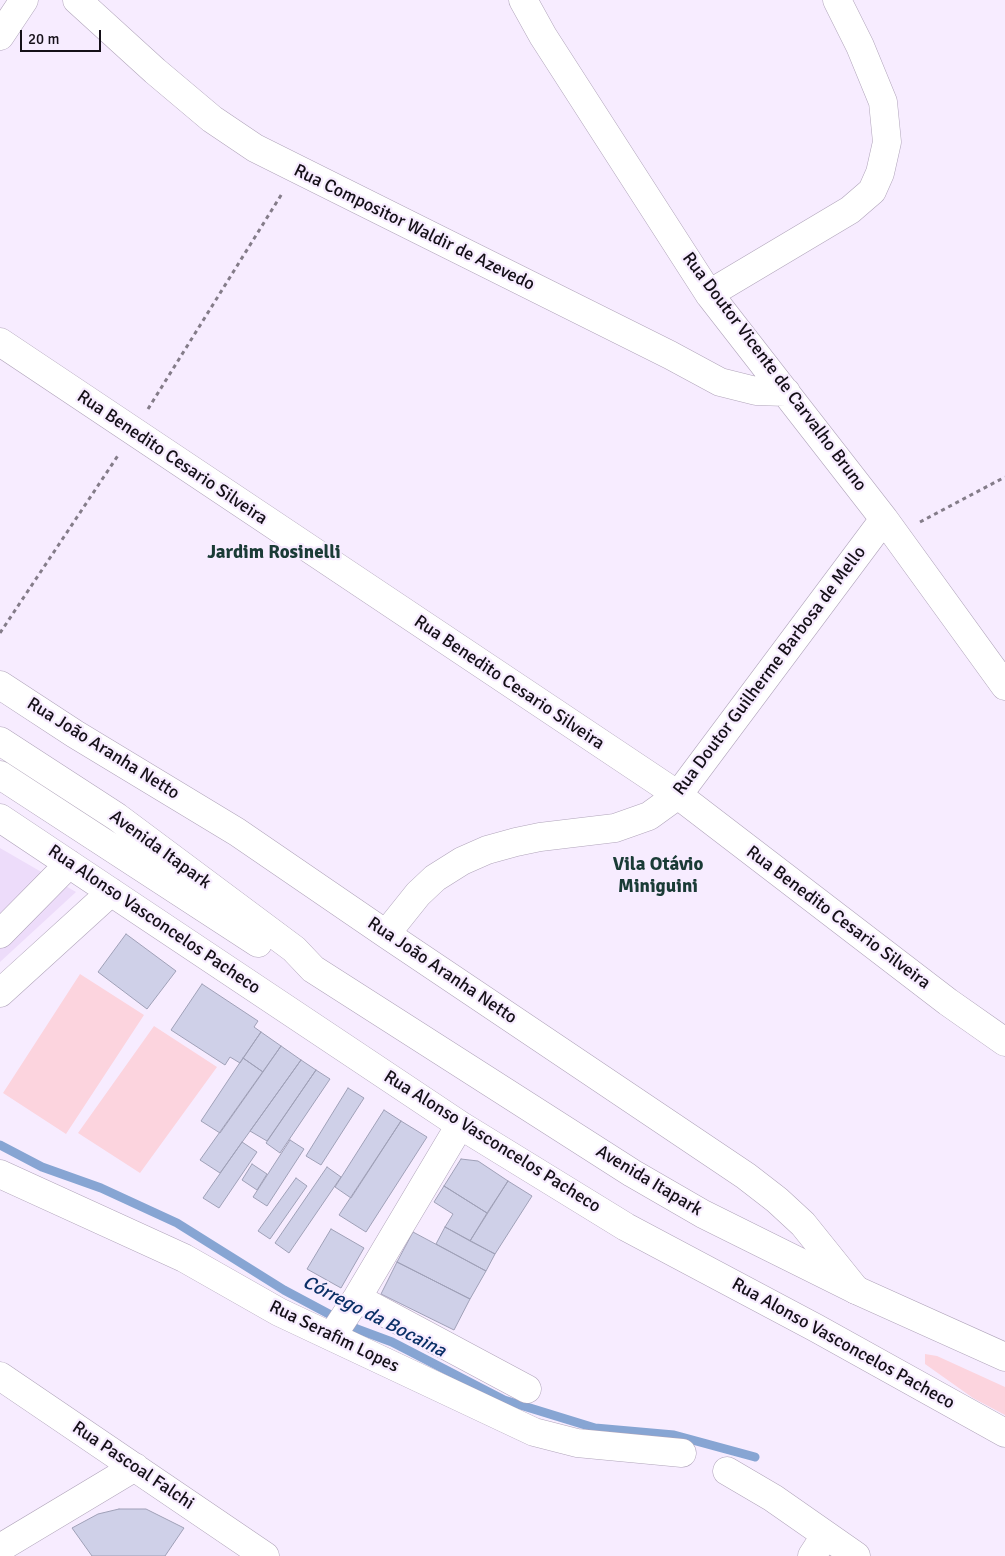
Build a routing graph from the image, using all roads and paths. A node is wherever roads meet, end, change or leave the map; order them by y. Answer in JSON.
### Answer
{"nodes":[{"id":1,"x":24,"y":0,"type":"edge"},
{"id":2,"x":77,"y":0,"type":"edge"},
{"id":3,"x":522,"y":0,"type":"edge"},
{"id":4,"x":837,"y":0,"type":"edge"},
{"id":5,"x":0,"y":36,"type":"edge"},
{"id":6,"x":297,"y":170,"type":"junction"},
{"id":7,"x":709,"y":294,"type":"junction"},
{"id":8,"x":0,"y":342,"type":"edge"},
{"id":9,"x":786,"y":392,"type":"junction"},
{"id":10,"x":133,"y":432,"type":"junction"},
{"id":11,"x":1005,"y":477,"type":"edge"},
{"id":12,"x":890,"y":527,"type":"junction"},
{"id":13,"x":0,"y":633,"type":"edge"},
{"id":14,"x":0,"y":685,"type":"edge"},
{"id":15,"x":1005,"y":686,"type":"edge"},
{"id":16,"x":0,"y":741,"type":"edge"},
{"id":17,"x":0,"y":775,"type":"edge"},
{"id":18,"x":678,"y":795,"type":"junction"},
{"id":19,"x":0,"y":818,"type":"edge"},
{"id":20,"x":69,"y":864,"type":"junction"},
{"id":21,"x":111,"y":892,"type":"junction"},
{"id":22,"x":4,"y":930,"type":"edge"},
{"id":23,"x":386,"y":934,"type":"junction"},
{"id":24,"x":313,"y":969,"type":"junction"},
{"id":25,"x":0,"y":993,"type":"edge"},
{"id":26,"x":1005,"y":1042,"type":"edge"},
{"id":27,"x":460,"y":1125,"type":"junction"},
{"id":28,"x":0,"y":1174,"type":"edge"},
{"id":29,"x":856,"y":1290,"type":"junction"},
{"id":30,"x":354,"y":1302,"type":"junction"},
{"id":31,"x":334,"y":1333,"type":"junction"},
{"id":32,"x":971,"y":1341,"type":"junction"},
{"id":33,"x":1005,"y":1343,"type":"edge"},
{"id":34,"x":1005,"y":1357,"type":"edge"},
{"id":35,"x":0,"y":1376,"type":"edge"},
{"id":36,"x":526,"y":1389,"type":"dead end"},
{"id":37,"x":1005,"y":1433,"type":"edge"},
{"id":38,"x":682,"y":1453,"type":"dead end"},
{"id":39,"x":135,"y":1467,"type":"junction"},
{"id":40,"x":727,"y":1470,"type":"dead end"},
{"id":41,"x":818,"y":1546,"type":"edge"},
{"id":42,"x":0,"y":1548,"type":"edge"},
{"id":43,"x":265,"y":1556,"type":"edge"},
{"id":44,"x":856,"y":1556,"type":"edge"}],
"edges":[{"from":1,"to":5,"type":"street"},
{"from":2,"to":6,"type":"street","name":"Rua Compositor Waldir de Azevedo"},
{"from":3,"to":7,"type":"street","name":"Rua Doutor Vicente de Carvalho Bruno"},
{"from":4,"to":7,"type":"street"},
{"from":6,"to":9,"type":"street","name":"Rua Compositor Waldir de Azevedo"},
{"from":6,"to":10,"type":"path"},
{"from":7,"to":9,"type":"street","name":"Rua Doutor Vicente de Carvalho Bruno"},
{"from":8,"to":10,"type":"street","name":"Rua Benedito Cesario Silveira"},
{"from":9,"to":12,"type":"street","name":"Rua Doutor Vicente de Carvalho Bruno"},
{"from":10,"to":13,"type":"path"},
{"from":10,"to":18,"type":"street","name":"Rua Benedito Cesario Silveira"},
{"from":11,"to":12,"type":"path"},
{"from":12,"to":15,"type":"street","name":"Rua Doutor Vicente de Carvalho Bruno"},
{"from":12,"to":18,"type":"street","name":"Rua Doutor Guilherme Barbosa de Mello"},
{"from":14,"to":23,"type":"street","name":"Rua João Aranha Netto"},
{"from":16,"to":24,"type":"street","name":"Avenida Itapark"},
{"from":17,"to":24,"type":"street","name":"Avenida Itapark"},
{"from":18,"to":23,"type":"street","name":"Rua Doutor Guilherme Barbosa de Mello"},
{"from":18,"to":26,"type":"street","name":"Rua Benedito Cesario Silveira"},
{"from":19,"to":20,"type":"street","name":"Rua Alonso Vasconcelos Pacheco"},
{"from":20,"to":21,"type":"street","name":"Rua Alonso Vasconcelos Pacheco"},
{"from":20,"to":22,"type":"street"},
{"from":21,"to":25,"type":"street"},
{"from":21,"to":27,"type":"street","name":"Rua Alonso Vasconcelos Pacheco"},
{"from":23,"to":29,"type":"street","name":"Rua João Aranha Netto"},
{"from":24,"to":29,"type":"street","name":"Avenida Itapark"},
{"from":27,"to":30,"type":"street"},
{"from":27,"to":37,"type":"street","name":"Rua Alonso Vasconcelos Pacheco"},
{"from":28,"to":31,"type":"street","name":"Rua Serafim Lopes"},
{"from":29,"to":32,"type":"street","name":"Avenida Itapark"},
{"from":30,"to":31,"type":"street"},
{"from":30,"to":36,"type":"street"},
{"from":31,"to":38,"type":"street","name":"Rua Serafim Lopes"},
{"from":32,"to":33,"type":"street"},
{"from":32,"to":34,"type":"street","name":"Avenida Itapark"},
{"from":35,"to":39,"type":"street","name":"Rua Pascoal Falchi"},
{"from":39,"to":42,"type":"street"},
{"from":39,"to":43,"type":"street","name":"Rua Pascoal Falchi"},
{"from":40,"to":41,"type":"street"},
{"from":41,"to":44,"type":"street"}]}
